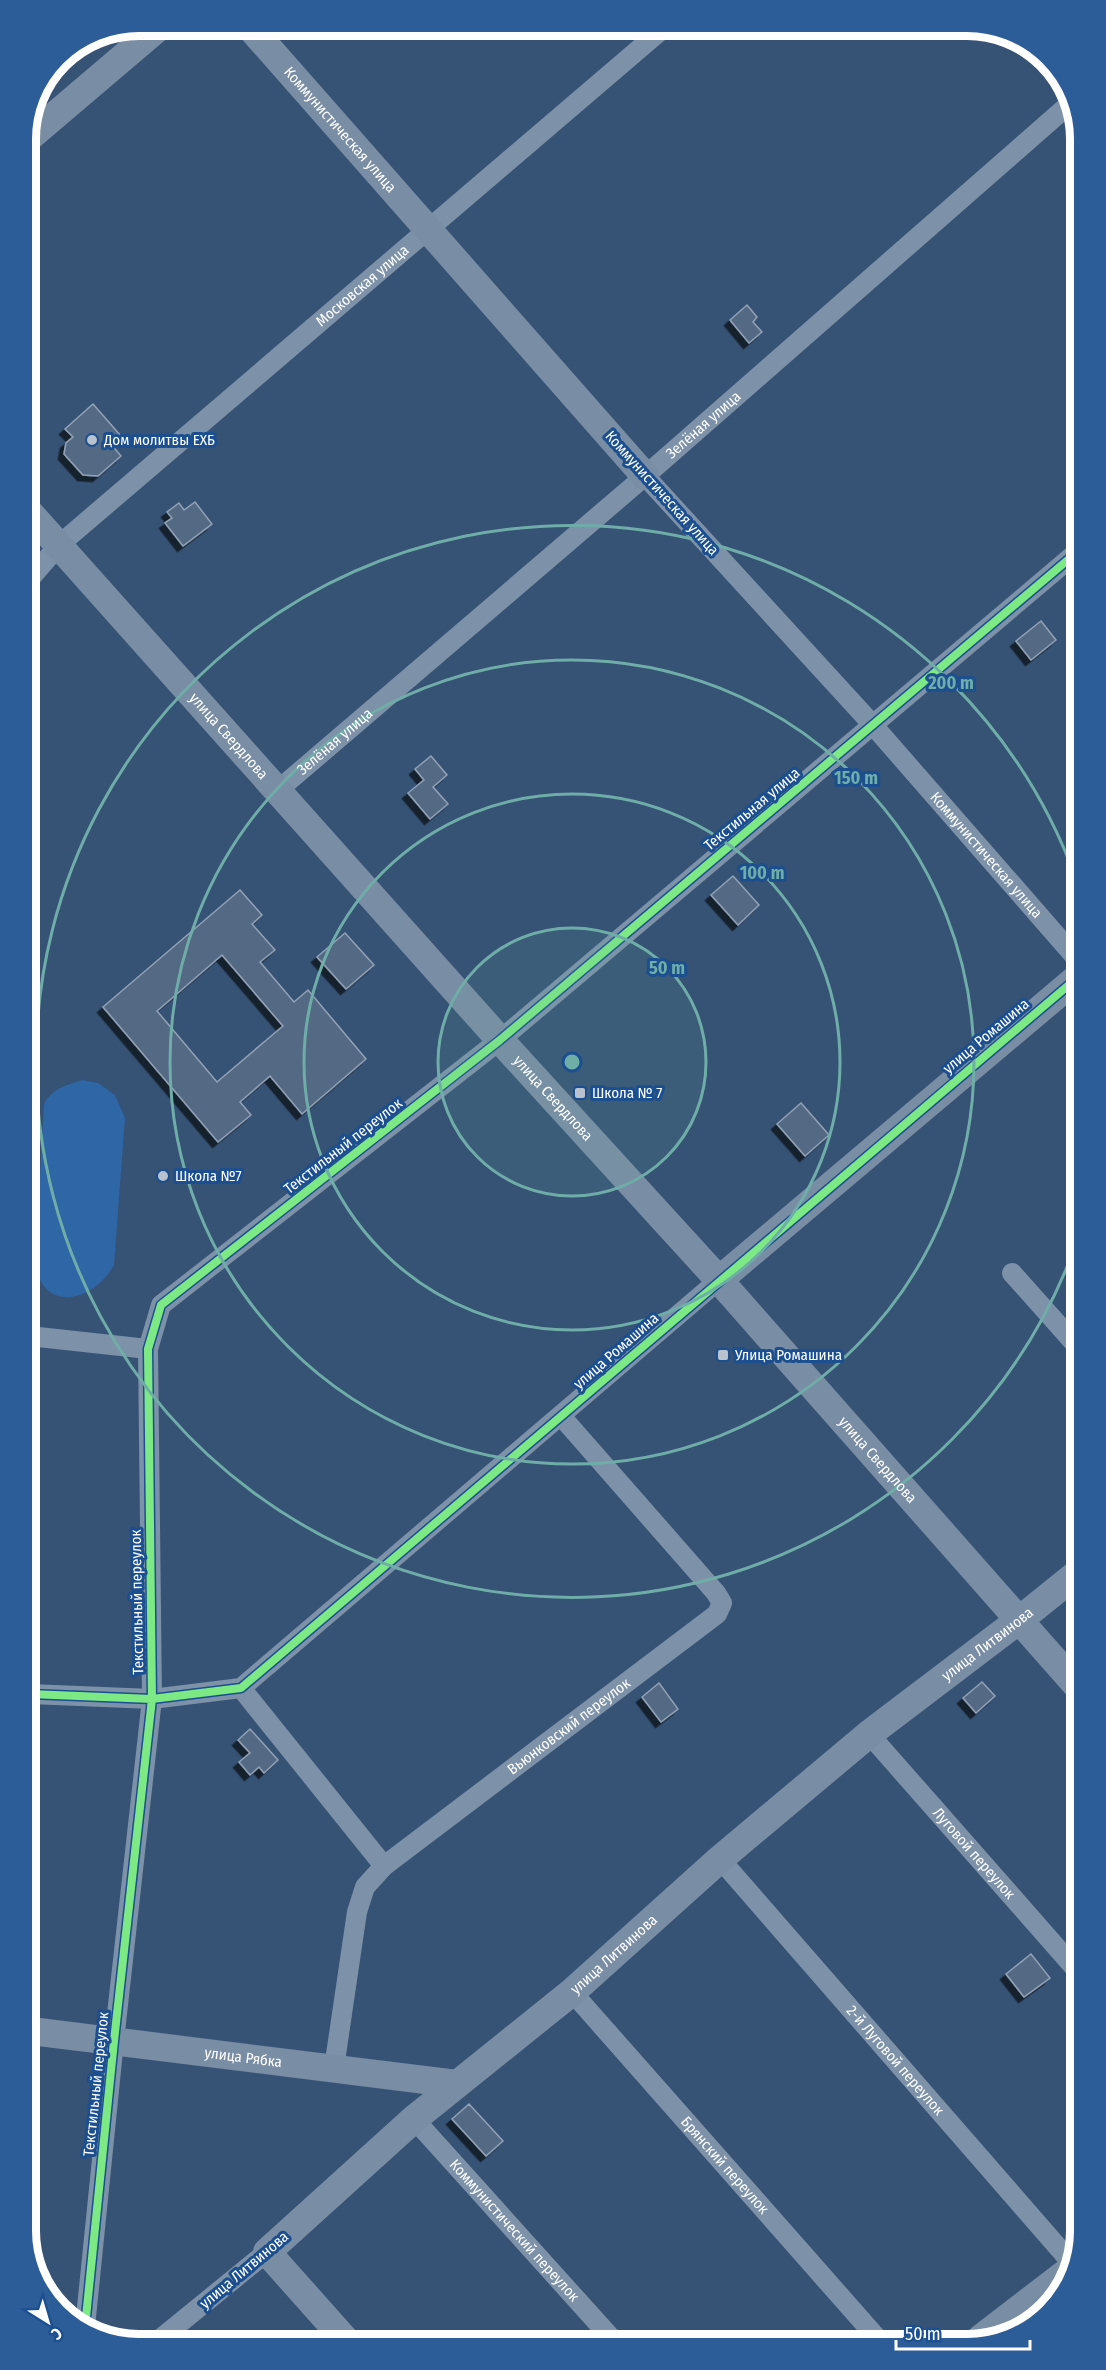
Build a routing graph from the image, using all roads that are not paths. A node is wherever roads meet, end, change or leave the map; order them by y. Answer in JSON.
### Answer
{"nodes":[{"id":1,"x":148,"y":36,"type":"edge"},
{"id":2,"x":258,"y":36,"type":"edge"},
{"id":3,"x":654,"y":36,"type":"edge"},
{"id":4,"x":1065,"y":108,"type":"edge"},
{"id":5,"x":36,"y":131,"type":"edge"},
{"id":6,"x":426,"y":229,"type":"junction"},
{"id":7,"x":645,"y":476,"type":"junction"},
{"id":8,"x":36,"y":520,"type":"edge"},
{"id":9,"x":59,"y":545,"type":"junction"},
{"id":10,"x":1070,"y":558,"type":"edge"},
{"id":11,"x":36,"y":572,"type":"edge"},
{"id":12,"x":872,"y":724,"type":"junction"},
{"id":13,"x":277,"y":791,"type":"junction"},
{"id":14,"x":1070,"y":951,"type":"edge"},
{"id":15,"x":1070,"y":984,"type":"edge"},
{"id":16,"x":500,"y":1040,"type":"junction"},
{"id":17,"x":1012,"y":1273,"type":"dead end"},
{"id":18,"x":719,"y":1280,"type":"junction"},
{"id":19,"x":36,"y":1337,"type":"edge"},
{"id":20,"x":1070,"y":1338,"type":"edge"},
{"id":21,"x":148,"y":1349,"type":"junction"},
{"id":22,"x":561,"y":1416,"type":"junction"},
{"id":23,"x":1070,"y":1579,"type":"edge"},
{"id":24,"x":1018,"y":1621,"type":"junction"},
{"id":25,"x":1070,"y":1678,"type":"edge"},
{"id":26,"x":241,"y":1688,"type":"junction"},
{"id":27,"x":36,"y":1694,"type":"edge"},
{"id":28,"x":152,"y":1699,"type":"junction"},
{"id":29,"x":869,"y":1734,"type":"junction"},
{"id":30,"x":720,"y":1859,"type":"junction"},
{"id":31,"x":384,"y":1866,"type":"junction"},
{"id":32,"x":1070,"y":1963,"type":"edge"},
{"id":33,"x":572,"y":1992,"type":"junction"},
{"id":34,"x":36,"y":2032,"type":"edge"},
{"id":35,"x":114,"y":2041,"type":"junction"},
{"id":36,"x":334,"y":2068,"type":"junction"},
{"id":37,"x":457,"y":2084,"type":"junction"},
{"id":38,"x":414,"y":2120,"type":"junction"},
{"id":39,"x":267,"y":2253,"type":"junction"},
{"id":40,"x":1066,"y":2257,"type":"edge"},
{"id":41,"x":1057,"y":2279,"type":"edge"},
{"id":42,"x":86,"y":2319,"type":"edge"},
{"id":43,"x":990,"y":2331,"type":"edge"},
{"id":44,"x":166,"y":2334,"type":"edge"},
{"id":45,"x":340,"y":2334,"type":"edge"},
{"id":46,"x":608,"y":2334,"type":"edge"},
{"id":47,"x":874,"y":2334,"type":"edge"}],
"edges":[{"from":1,"to":5,"type":"main road"},
{"from":2,"to":6,"type":"main road","name":"Коммунистическая улица"},
{"from":3,"to":6,"type":"street","name":"Московская улица"},
{"from":4,"to":7,"type":"street","name":"Зелёная улица"},
{"from":6,"to":7,"type":"main road","name":"Коммунистическая улица"},
{"from":6,"to":9,"type":"street","name":"Московская улица"},
{"from":7,"to":12,"type":"street","name":"Коммунистическая улица"},
{"from":7,"to":13,"type":"street","name":"Зелёная улица"},
{"from":8,"to":9,"type":"main road","name":"улица Свердлова"},
{"from":9,"to":11,"type":"street","name":"Московская улица"},
{"from":9,"to":13,"type":"main road","name":"улица Свердлова"},
{"from":10,"to":12,"type":"street","name":"Текстильная улица"},
{"from":12,"to":14,"type":"street","name":"Коммунистическая улица"},
{"from":12,"to":16,"type":"street","name":"Текстильная улица"},
{"from":13,"to":16,"type":"main road","name":"улица Свердлова"},
{"from":15,"to":18,"type":"main road","name":"улица Ромашина"},
{"from":16,"to":18,"type":"main road","name":"улица Свердлова"},
{"from":16,"to":21,"type":"street","name":"Текстильный переулок"},
{"from":17,"to":20,"type":"street"},
{"from":18,"to":22,"type":"street","name":"улица Ромашина"},
{"from":18,"to":24,"type":"main road","name":"улица Свердлова"},
{"from":19,"to":21,"type":"street"},
{"from":21,"to":28,"type":"street","name":"Текстильный переулок"},
{"from":22,"to":26,"type":"street","name":"улица Ромашина"},
{"from":22,"to":31,"type":"street","name":"Вьюнковский переулок"},
{"from":23,"to":24,"type":"main road","name":"улица Литвинова"},
{"from":24,"to":25,"type":"main road","name":"улица Свердлова"},
{"from":24,"to":29,"type":"main road","name":"улица Литвинова"},
{"from":26,"to":28,"type":"street"},
{"from":26,"to":31,"type":"street"},
{"from":27,"to":28,"type":"street"},
{"from":28,"to":35,"type":"street","name":"Текстильный переулок"},
{"from":29,"to":30,"type":"main road","name":"улица Литвинова"},
{"from":29,"to":32,"type":"street","name":"Луговой переулок"},
{"from":30,"to":33,"type":"main road","name":"улица Литвинова"},
{"from":30,"to":40,"type":"street","name":"2-й Луговой переулок"},
{"from":31,"to":36,"type":"street","name":"Вьюнковский переулок"},
{"from":33,"to":37,"type":"main road","name":"улица Литвинова"},
{"from":33,"to":47,"type":"street","name":"Брянский переулок"},
{"from":34,"to":35,"type":"main road","name":"улица Рябка"},
{"from":35,"to":36,"type":"main road","name":"улица Рябка"},
{"from":35,"to":42,"type":"street","name":"Текстильный переулок"},
{"from":36,"to":37,"type":"main road","name":"улица Рябка"},
{"from":37,"to":38,"type":"main road","name":"улица Литвинова"},
{"from":38,"to":39,"type":"main road","name":"улица Литвинова"},
{"from":38,"to":46,"type":"street","name":"Коммунистический переулок"},
{"from":39,"to":44,"type":"street","name":"улица Литвинова"},
{"from":39,"to":45,"type":"main road"},
{"from":41,"to":43,"type":"main road"}]}
